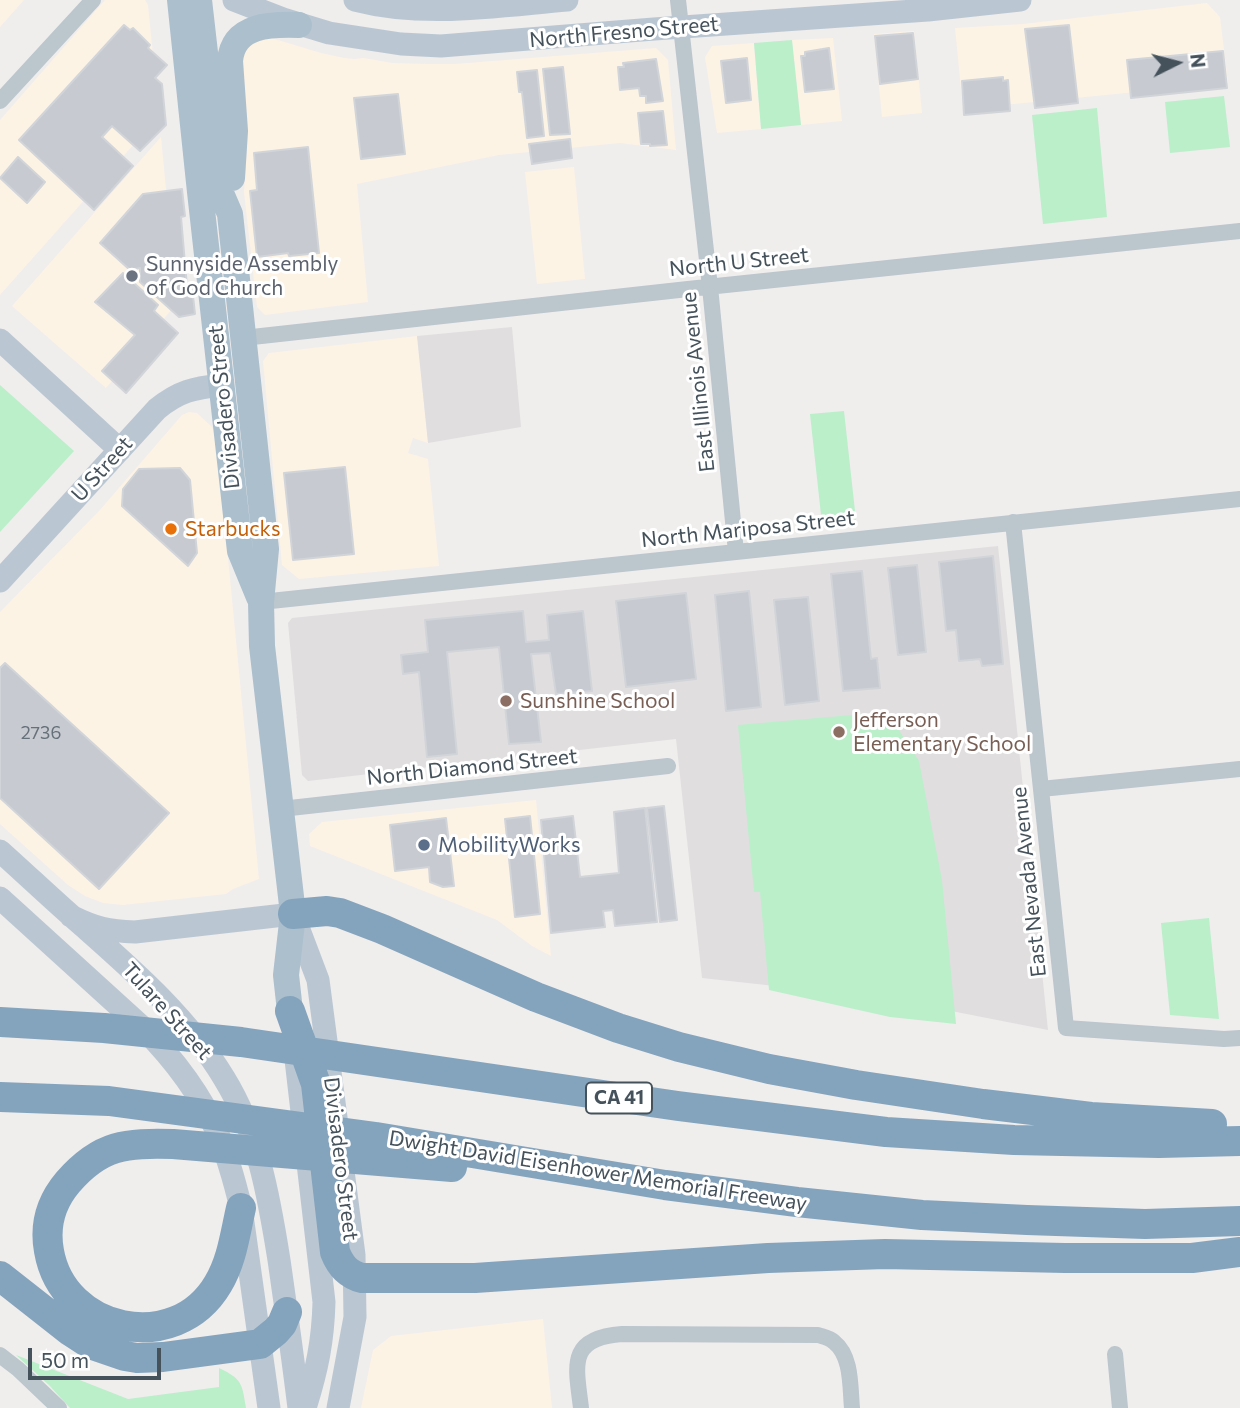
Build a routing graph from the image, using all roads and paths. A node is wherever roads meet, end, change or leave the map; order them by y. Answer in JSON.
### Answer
{"nodes":[{"id":1,"x":93,"y":0,"type":"edge"},
{"id":2,"x":180,"y":0,"type":"edge"},
{"id":3,"x":199,"y":0,"type":"edge"},
{"id":4,"x":234,"y":0,"type":"edge"},
{"id":5,"x":355,"y":0,"type":"edge"},
{"id":6,"x":567,"y":0,"type":"edge"},
{"id":7,"x":678,"y":0,"type":"edge"},
{"id":8,"x":1020,"y":0,"type":"edge"},
{"id":9,"x":299,"y":25,"type":"junction"},
{"id":10,"x":681,"y":27,"type":"junction"},
{"id":11,"x":0,"y":101,"type":"edge"},
{"id":12,"x":200,"y":192,"type":"junction"},
{"id":13,"x":230,"y":214,"type":"junction"},
{"id":14,"x":1240,"y":232,"type":"edge"},
{"id":15,"x":710,"y":286,"type":"junction"},
{"id":16,"x":243,"y":338,"type":"junction"},
{"id":17,"x":0,"y":340,"type":"edge"},
{"id":18,"x":221,"y":385,"type":"junction"},
{"id":19,"x":120,"y":450,"type":"junction"},
{"id":20,"x":1240,"y":499,"type":"edge"},
{"id":21,"x":261,"y":517,"type":"junction"},
{"id":22,"x":1013,"y":522,"type":"junction"},
{"id":23,"x":736,"y":552,"type":"junction"},
{"id":24,"x":0,"y":581,"type":"edge"},
{"id":25,"x":261,"y":602,"type":"junction"},
{"id":26,"x":668,"y":766,"type":"dead end"},
{"id":27,"x":1240,"y":769,"type":"edge"},
{"id":28,"x":1041,"y":789,"type":"junction"},
{"id":29,"x":281,"y":810,"type":"junction"},
{"id":30,"x":0,"y":851,"type":"edge"},
{"id":31,"x":0,"y":898,"type":"edge"},
{"id":32,"x":293,"y":914,"type":"junction"},
{"id":33,"x":71,"y":916,"type":"junction"},
{"id":34,"x":290,"y":1011,"type":"joint"},
{"id":35,"x":0,"y":1022,"type":"edge"},
{"id":36,"x":1240,"y":1038,"type":"edge"},
{"id":37,"x":0,"y":1097,"type":"edge"},
{"id":38,"x":1240,"y":1125,"type":"edge"},
{"id":39,"x":1240,"y":1141,"type":"edge"},
{"id":40,"x":665,"y":1185,"type":"junction"},
{"id":41,"x":239,"y":1215,"type":"junction"},
{"id":42,"x":332,"y":1217,"type":"junction"},
{"id":43,"x":1240,"y":1221,"type":"edge"},
{"id":44,"x":1240,"y":1252,"type":"edge"},
{"id":45,"x":0,"y":1276,"type":"edge"},
{"id":46,"x":355,"y":1276,"type":"junction"},
{"id":47,"x":287,"y":1312,"type":"junction"},
{"id":48,"x":260,"y":1343,"type":"junction"},
{"id":49,"x":0,"y":1354,"type":"edge"},
{"id":50,"x":1115,"y":1354,"type":"dead end"},
{"id":51,"x":59,"y":1408,"type":"edge"},
{"id":52,"x":269,"y":1408,"type":"edge"},
{"id":53,"x":299,"y":1408,"type":"edge"},
{"id":54,"x":305,"y":1408,"type":"edge"},
{"id":55,"x":338,"y":1408,"type":"edge"},
{"id":56,"x":581,"y":1408,"type":"edge"},
{"id":57,"x":852,"y":1408,"type":"edge"},
{"id":58,"x":1120,"y":1408,"type":"edge"}],
"edges":[{"from":1,"to":11,"type":"street"},
{"from":2,"to":12,"type":"main road","name":"Divisadero Street"},
{"from":3,"to":13,"type":"main road","name":"Divisadero Street"},
{"from":4,"to":9,"type":"main road","name":"North Fresno Street"},
{"from":5,"to":6,"type":"main road","name":"North Fresno Street"},
{"from":7,"to":10,"type":"street","name":"East Illinois Avenue"},
{"from":8,"to":10,"type":"main road","name":"North Fresno Street"},
{"from":9,"to":10,"type":"main road","name":"North Fresno Street"},
{"from":9,"to":13,"type":"main road"},
{"from":10,"to":15,"type":"street","name":"East Illinois Avenue"},
{"from":12,"to":16,"type":"main road"},
{"from":12,"to":18,"type":"main road","name":"Divisadero Street"},
{"from":13,"to":16,"type":"main road","name":"Divisadero Street"},
{"from":14,"to":15,"type":"street","name":"North U Street"},
{"from":15,"to":16,"type":"street","name":"North U Street"},
{"from":15,"to":23,"type":"street","name":"East Illinois Avenue"},
{"from":16,"to":21,"type":"main road","name":"Divisadero Street"},
{"from":17,"to":19,"type":"main road"},
{"from":18,"to":19,"type":"main road","name":"U Street"},
{"from":18,"to":21,"type":"main road"},
{"from":18,"to":25,"type":"main road","name":"Divisadero Street"},
{"from":19,"to":24,"type":"main road","name":"U Street"},
{"from":20,"to":22,"type":"street","name":"North Mariposa Street"},
{"from":21,"to":25,"type":"main road","name":"Divisadero Street"},
{"from":22,"to":23,"type":"street","name":"North Mariposa Street"},
{"from":22,"to":28,"type":"street","name":"East Nevada Avenue"},
{"from":23,"to":25,"type":"street","name":"North Mariposa Street"},
{"from":25,"to":29,"type":"main road","name":"Divisadero Street"},
{"from":26,"to":29,"type":"street","name":"North Diamond Street"},
{"from":27,"to":28,"type":"street"},
{"from":28,"to":36,"type":"street","name":"East Nevada Avenue"},
{"from":29,"to":32,"type":"main road","name":"Divisadero Street"},
{"from":30,"to":33,"type":"main road","name":"Tulare Street"},
{"from":31,"to":41,"type":"main road","name":"Tulare Street"},
{"from":32,"to":33,"type":"main road"},
{"from":32,"to":34,"type":"main road","name":"Divisadero Street"},
{"from":32,"to":38,"type":"highway"},
{"from":32,"to":42,"type":"main road","name":"Divisadero Street"},
{"from":33,"to":47,"type":"main road","name":"Tulare Street"},
{"from":34,"to":42,"type":"highway"},
{"from":35,"to":39,"type":"highway","number":"CA 41"},
{"from":37,"to":40,"type":"highway","name":"Dwight David Eisenhower Memorial Freeway"},
{"from":40,"to":41,"type":"highway"},
{"from":40,"to":43,"type":"highway","name":"Dwight David Eisenhower Memorial Freeway"},
{"from":41,"to":48,"type":"main road","name":"Tulare Street"},
{"from":42,"to":46,"type":"highway"},
{"from":42,"to":54,"type":"main road","name":"Divisadero Street"},
{"from":44,"to":46,"type":"highway"},
{"from":45,"to":48,"type":"highway"},
{"from":46,"to":55,"type":"main road"},
{"from":47,"to":48,"type":"highway"},
{"from":47,"to":53,"type":"main road","name":"Tulare Street"},
{"from":48,"to":52,"type":"main road","name":"Tulare Street"},
{"from":49,"to":51,"type":"street"},
{"from":50,"to":58,"type":"street"},
{"from":56,"to":57,"type":"street"}]}
